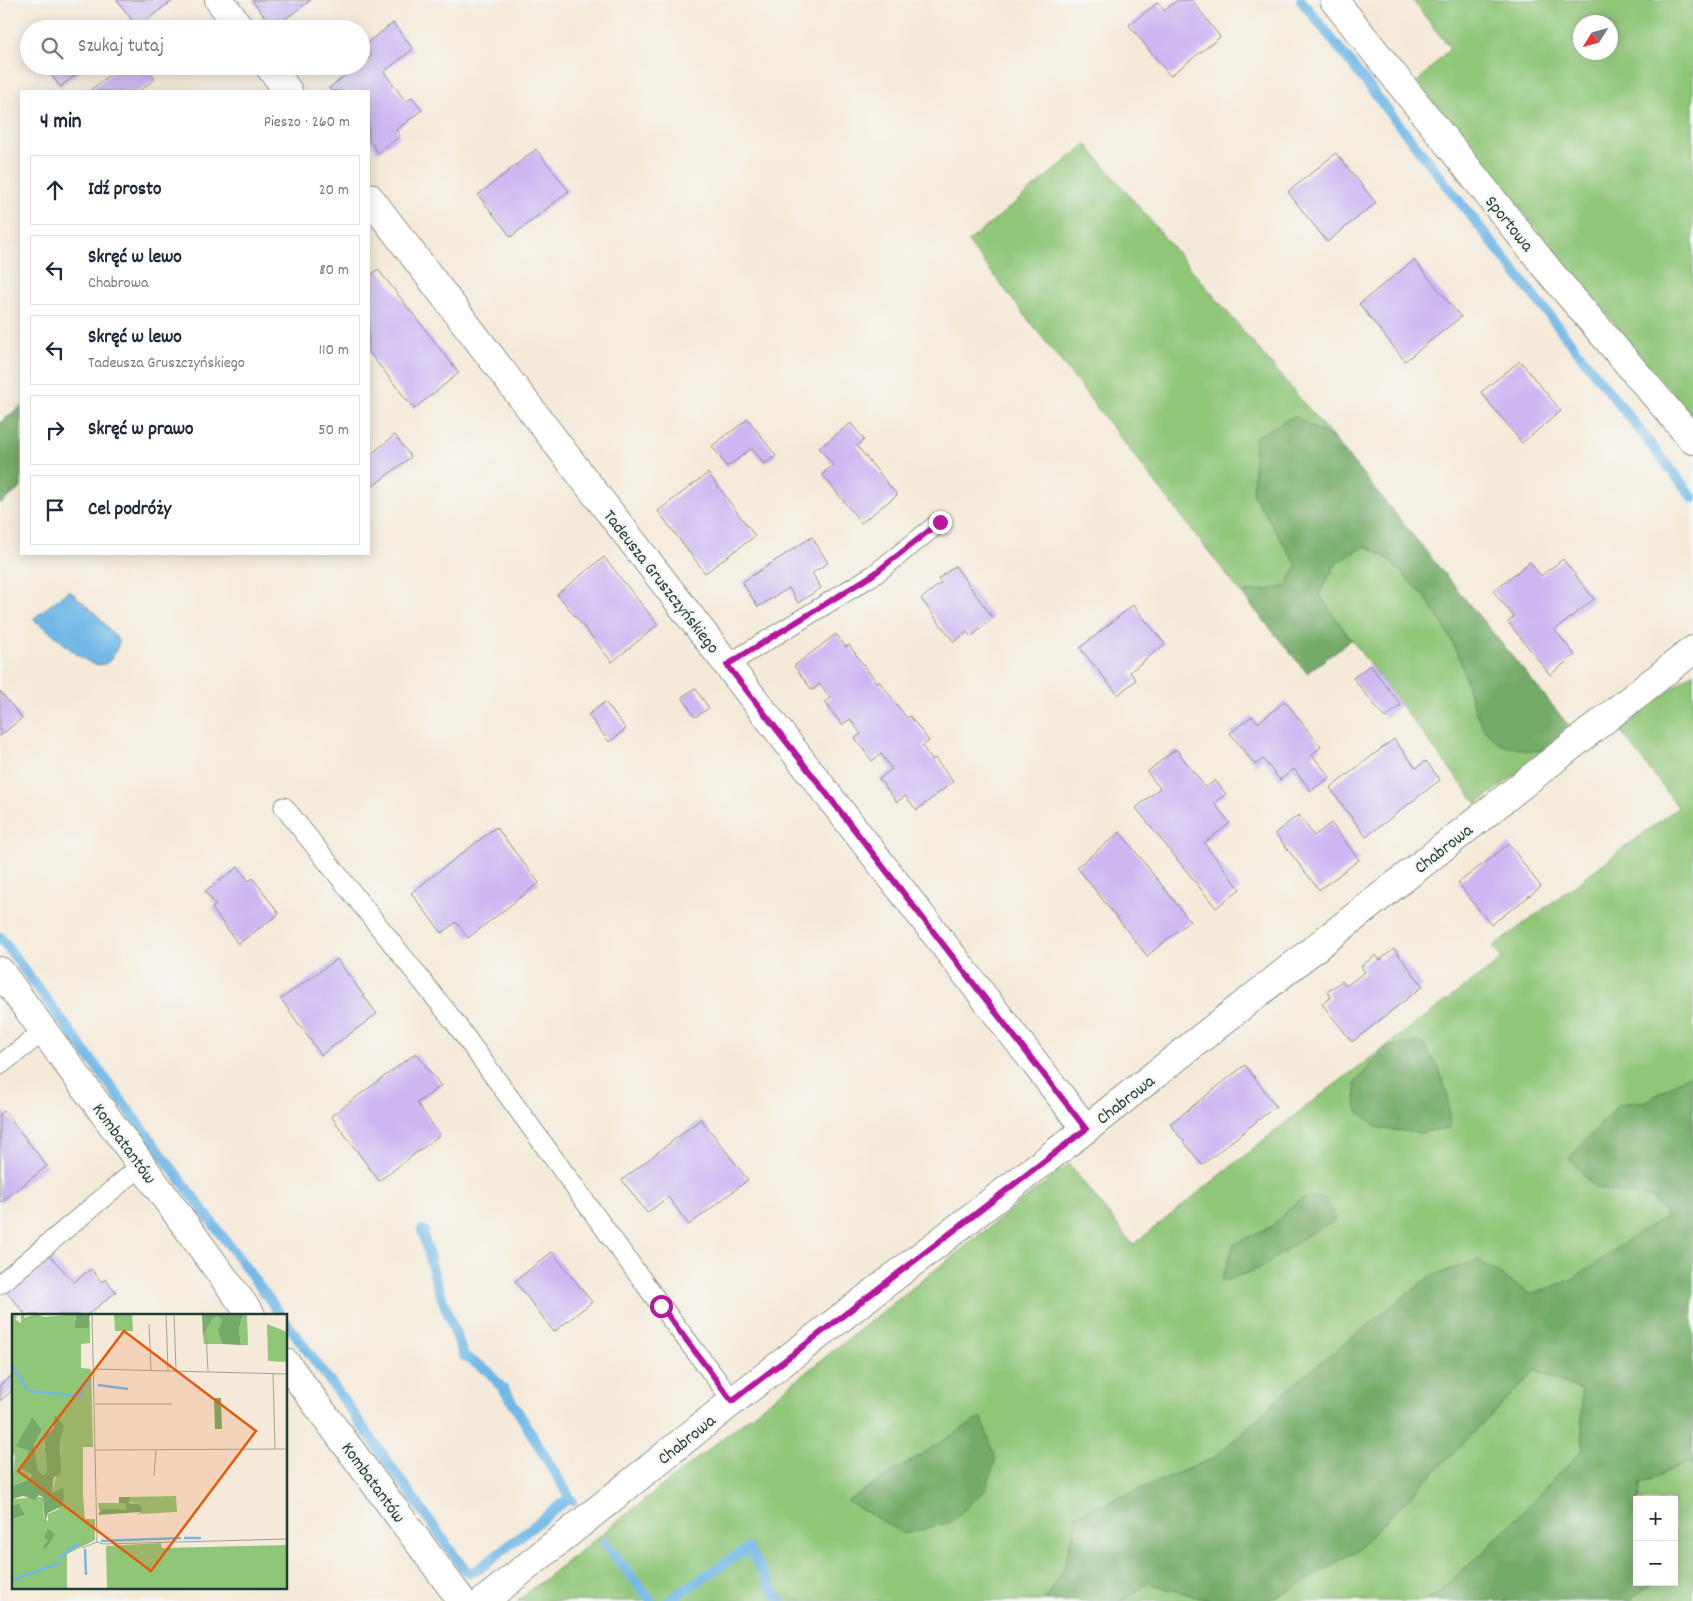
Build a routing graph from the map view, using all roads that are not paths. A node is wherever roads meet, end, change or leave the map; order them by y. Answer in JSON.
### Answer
{"nodes":[{"id":1,"x":220,"y":0,"type":"edge"},
{"id":2,"x":1334,"y":0,"type":"edge"},
{"id":3,"x":234,"y":20,"type":"edge"},
{"id":4,"x":276,"y":75,"type":"edge"},
{"id":5,"x":287,"y":90,"type":"edge"},
{"id":6,"x":370,"y":198,"type":"edge"},
{"id":7,"x":1693,"y":440,"type":"edge"},
{"id":8,"x":940,"y":522,"type":"dead end"},
{"id":9,"x":1693,"y":650,"type":"edge"},
{"id":10,"x":727,"y":665,"type":"junction"},
{"id":11,"x":284,"y":807,"type":"dead end"},
{"id":12,"x":0,"y":971,"type":"edge"},
{"id":13,"x":44,"y":1031,"type":"junction"},
{"id":14,"x":0,"y":1065,"type":"edge"},
{"id":15,"x":1086,"y":1129,"type":"junction"},
{"id":16,"x":141,"y":1166,"type":"junction"},
{"id":17,"x":0,"y":1284,"type":"edge"},
{"id":18,"x":250,"y":1314,"type":"edge"},
{"id":19,"x":288,"y":1366,"type":"edge"},
{"id":20,"x":732,"y":1401,"type":"junction"},
{"id":21,"x":462,"y":1601,"type":"edge"},
{"id":22,"x":484,"y":1601,"type":"edge"}],
"edges":[{"from":1,"to":3,"type":"street"},
{"from":2,"to":7,"type":"street","name":"Sportowa"},
{"from":4,"to":5,"type":"street"},
{"from":6,"to":10,"type":"street","name":"Tadeusza Gruszczyńskiego"},
{"from":8,"to":10,"type":"lane"},
{"from":9,"to":15,"type":"street","name":"Chabrowa"},
{"from":10,"to":15,"type":"street","name":"Tadeusza Gruszczyńskiego"},
{"from":11,"to":20,"type":"lane"},
{"from":12,"to":13,"type":"street","name":"Kombatantów"},
{"from":13,"to":14,"type":"lane"},
{"from":13,"to":16,"type":"street","name":"Kombatantów"},
{"from":15,"to":20,"type":"street","name":"Chabrowa"},
{"from":16,"to":17,"type":"lane"},
{"from":16,"to":18,"type":"street","name":"Kombatantów"},
{"from":19,"to":21,"type":"street","name":"Kombatantów"},
{"from":20,"to":22,"type":"street","name":"Chabrowa"}]}
